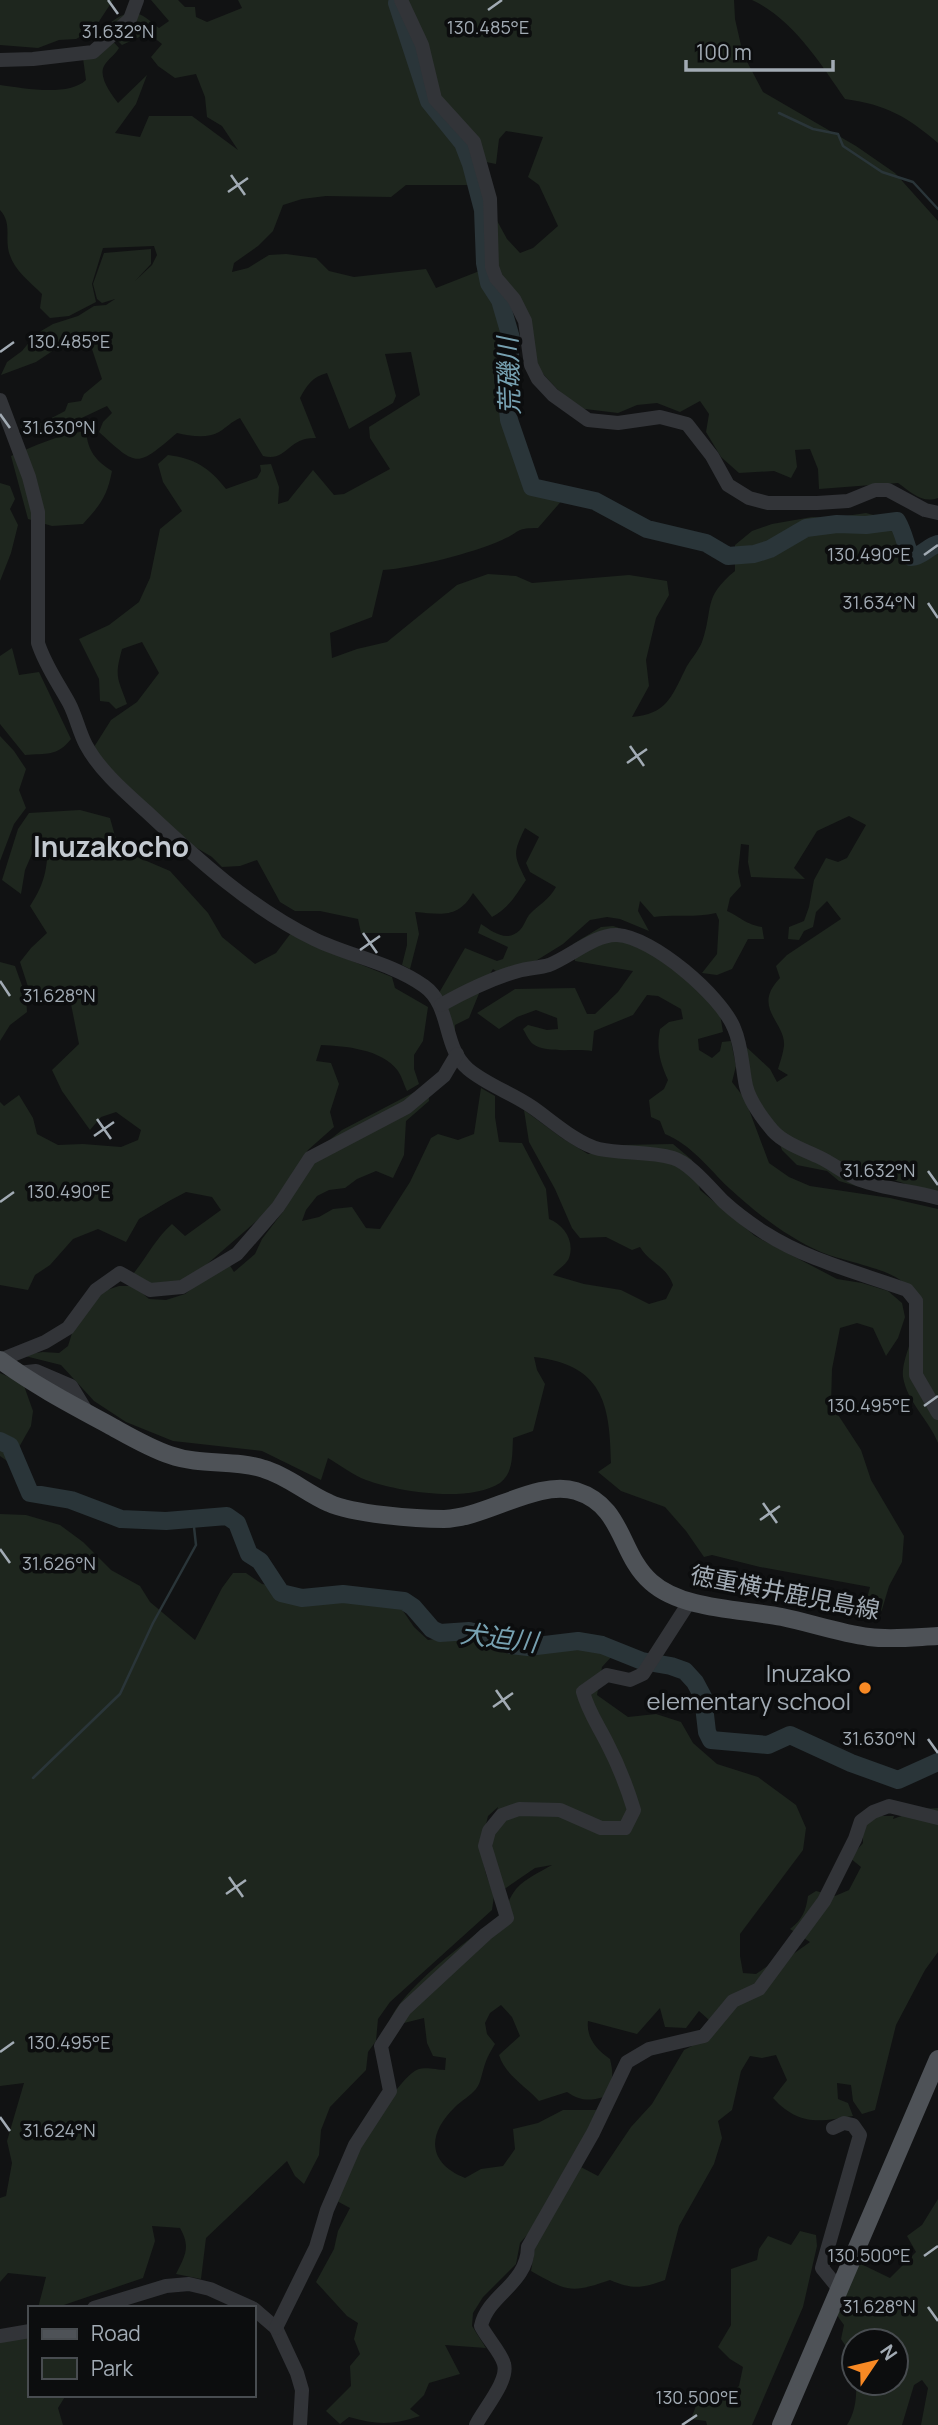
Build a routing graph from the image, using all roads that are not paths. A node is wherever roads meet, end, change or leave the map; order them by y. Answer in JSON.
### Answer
{"nodes":[{"id":1,"x":136,"y":0,"type":"edge"},
{"id":2,"x":401,"y":0,"type":"edge"},
{"id":3,"x":0,"y":60,"type":"edge"},
{"id":4,"x":0,"y":400,"type":"edge"},
{"id":5,"x":938,"y":513,"type":"edge"},
{"id":6,"x":440,"y":1005,"type":"junction"},
{"id":7,"x":457,"y":1054,"type":"junction"},
{"id":8,"x":938,"y":1198,"type":"edge"},
{"id":9,"x":0,"y":1360,"type":"edge"},
{"id":10,"x":938,"y":1413,"type":"edge"},
{"id":11,"x":690,"y":1601,"type":"junction"},
{"id":12,"x":938,"y":1636,"type":"edge"},
{"id":13,"x":938,"y":1818,"type":"edge"},
{"id":14,"x":938,"y":2059,"type":"edge"},
{"id":15,"x":833,"y":2128,"type":"dead end"},
{"id":16,"x":839,"y":2289,"type":"junction"},
{"id":17,"x":100,"y":2306,"type":"edge"},
{"id":18,"x":248,"y":2306,"type":"edge"},
{"id":19,"x":256,"y":2311,"type":"edge"},
{"id":20,"x":276,"y":2328,"type":"junction"},
{"id":21,"x":28,"y":2331,"type":"edge"},
{"id":22,"x":0,"y":2336,"type":"edge"},
{"id":23,"x":300,"y":2425,"type":"edge"},
{"id":24,"x":476,"y":2425,"type":"edge"},
{"id":25,"x":781,"y":2425,"type":"edge"}],
"edges":[{"from":1,"to":3,"type":"street"},
{"from":2,"to":5,"type":"street"},
{"from":4,"to":6,"type":"street"},
{"from":6,"to":7,"type":"street"},
{"from":6,"to":8,"type":"street"},
{"from":7,"to":9,"type":"street"},
{"from":7,"to":10,"type":"street"},
{"from":9,"to":11,"type":"main road","name":"徳重横井鹿児島線"},
{"from":11,"to":12,"type":"main road","name":"徳重横井鹿児島線"},
{"from":11,"to":20,"type":"street"},
{"from":13,"to":24,"type":"street"},
{"from":14,"to":16,"type":"main road"},
{"from":15,"to":16,"type":"street"},
{"from":16,"to":25,"type":"main road"},
{"from":17,"to":18,"type":"street"},
{"from":19,"to":20,"type":"street"},
{"from":20,"to":23,"type":"street"},
{"from":21,"to":22,"type":"street"}]}
